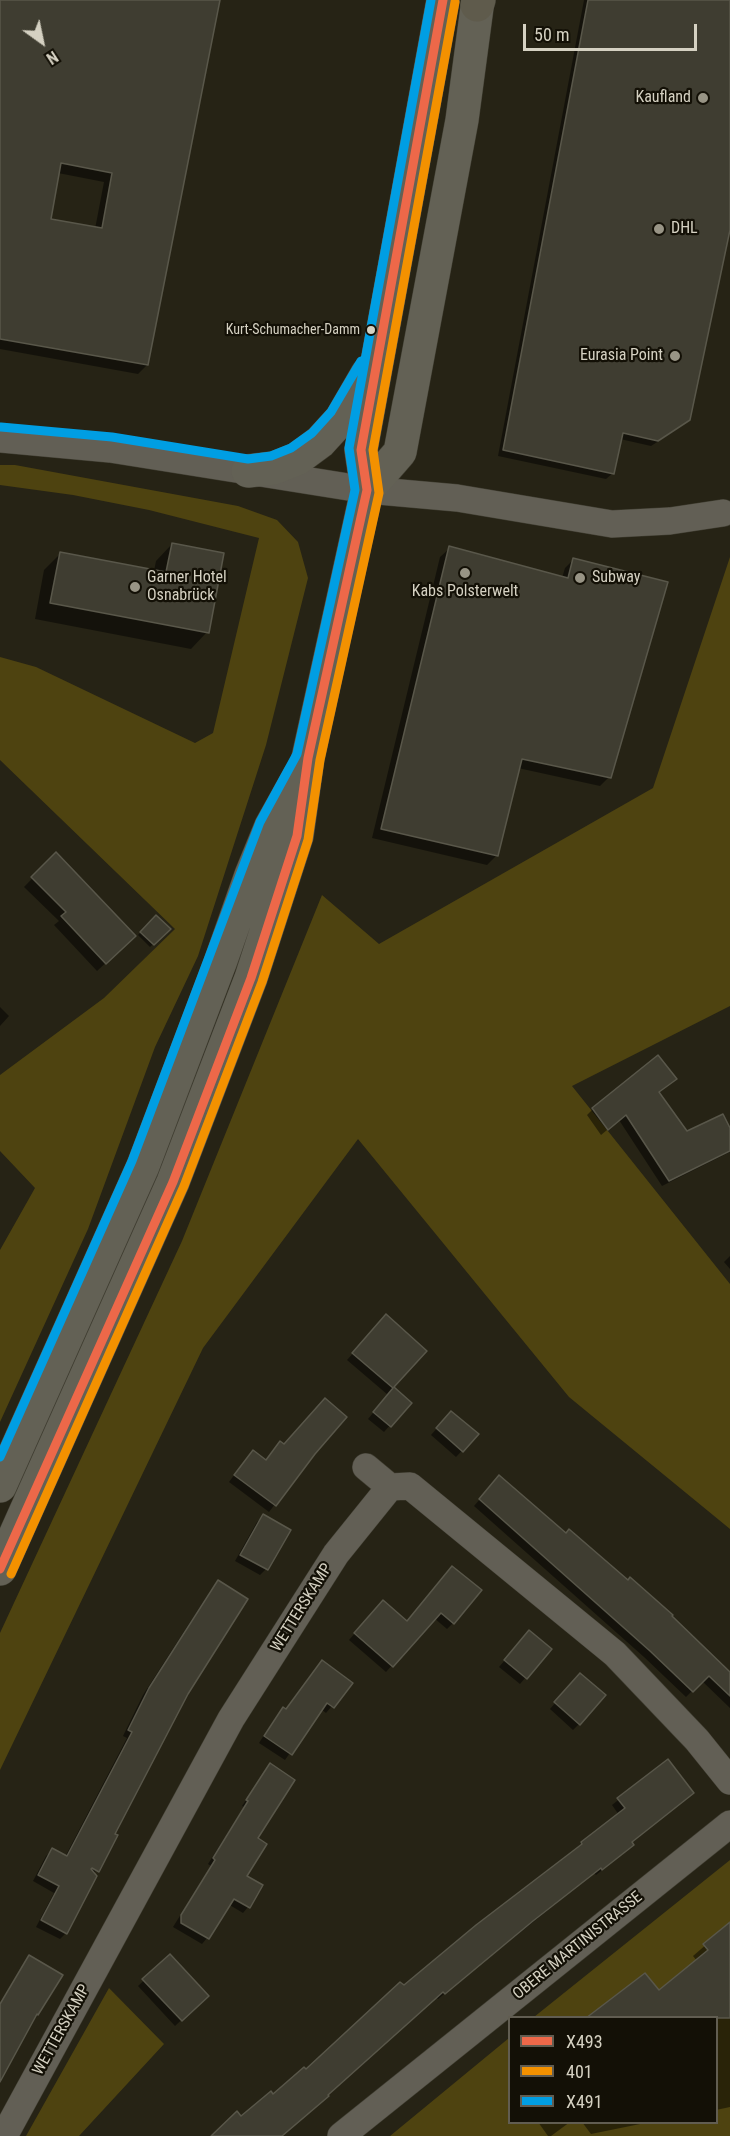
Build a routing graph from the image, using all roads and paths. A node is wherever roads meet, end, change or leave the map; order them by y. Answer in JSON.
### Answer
{"nodes":[{"id":1,"x":443,"y":0,"type":"edge"},
{"id":2,"x":478,"y":2,"type":"edge"},
{"id":3,"x":379,"y":354,"type":"junction"},
{"id":4,"x":0,"y":439,"type":"edge"},
{"id":5,"x":248,"y":471,"type":"junction"},
{"id":6,"x":367,"y":490,"type":"junction"},
{"id":7,"x":723,"y":513,"type":"dead end"},
{"id":8,"x":308,"y":758,"type":"junction"},
{"id":9,"x":366,"y":1467,"type":"dead end"},
{"id":10,"x":0,"y":1486,"type":"edge"},
{"id":11,"x":390,"y":1487,"type":"junction"},
{"id":12,"x":0,"y":1569,"type":"edge"},
{"id":13,"x":730,"y":1781,"type":"edge"},
{"id":14,"x":730,"y":1824,"type":"edge"},
{"id":15,"x":4,"y":2136,"type":"edge"},
{"id":16,"x":341,"y":2136,"type":"edge"}],
"edges":[{"from":1,"to":3,"type":"main road"},
{"from":2,"to":6,"type":"main road"},
{"from":3,"to":5,"type":"main road"},
{"from":3,"to":6,"type":"main road"},
{"from":4,"to":5,"type":"street"},
{"from":5,"to":6,"type":"street"},
{"from":6,"to":7,"type":"street"},
{"from":6,"to":8,"type":"main road"},
{"from":8,"to":10,"type":"main road"},
{"from":8,"to":12,"type":"main road"},
{"from":9,"to":11,"type":"street"},
{"from":11,"to":13,"type":"street"},
{"from":11,"to":15,"type":"street","name":"WETTERSKAMP"},
{"from":14,"to":16,"type":"street","name":"OBERE MARTINISTRASSE"}]}
